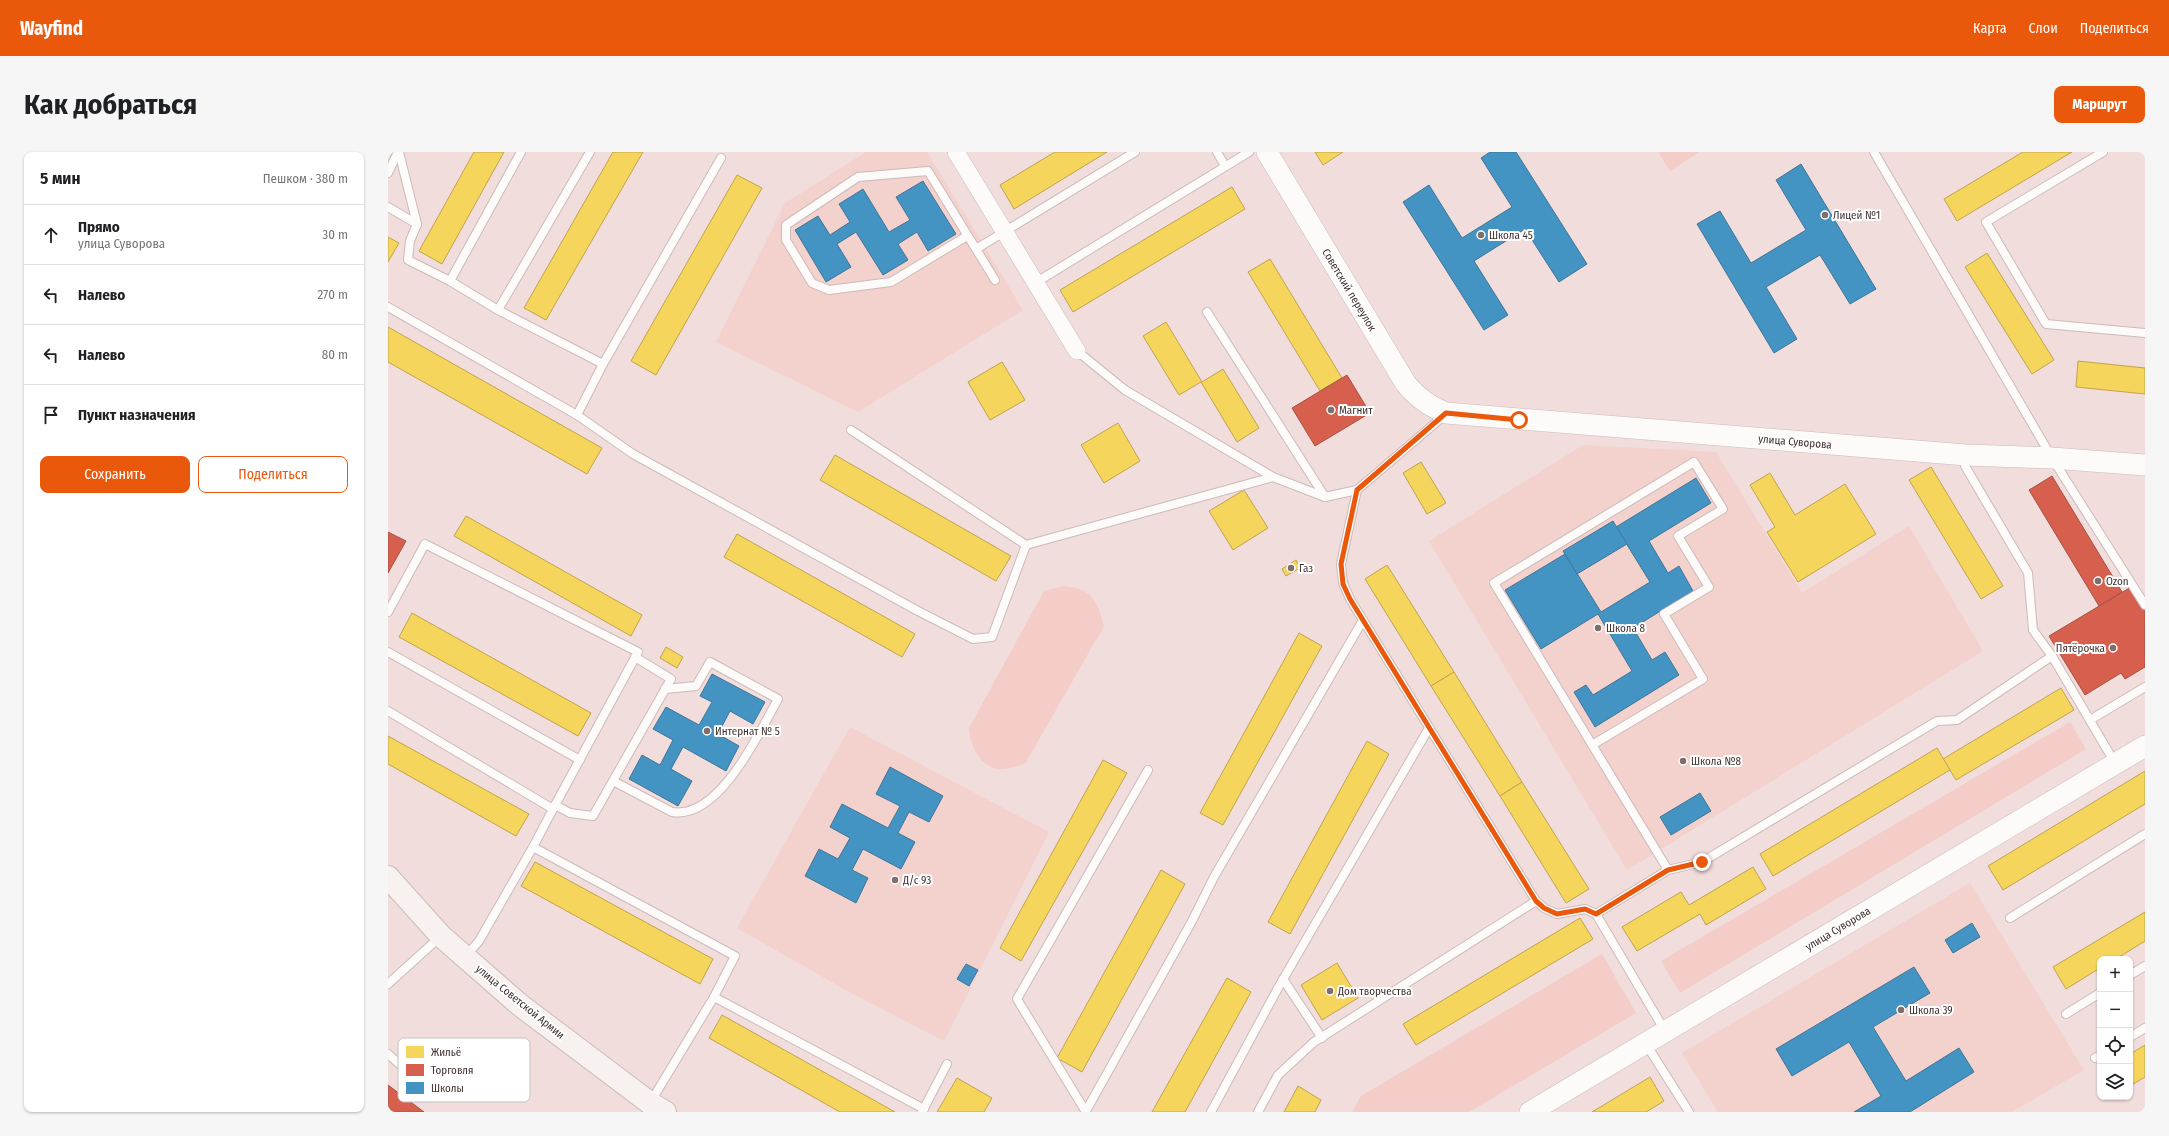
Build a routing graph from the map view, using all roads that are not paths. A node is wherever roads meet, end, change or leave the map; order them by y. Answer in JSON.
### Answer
{"nodes":[{"id":1,"x":399,"y":152,"type":"edge"},
{"id":2,"x":521,"y":152,"type":"edge"},
{"id":3,"x":590,"y":152,"type":"edge"},
{"id":4,"x":956,"y":152,"type":"edge"},
{"id":5,"x":1136,"y":152,"type":"edge"},
{"id":6,"x":1217,"y":152,"type":"edge"},
{"id":7,"x":1249,"y":152,"type":"edge"},
{"id":8,"x":1267,"y":152,"type":"edge"},
{"id":9,"x":1874,"y":152,"type":"edge"},
{"id":10,"x":2103,"y":152,"type":"edge"},
{"id":11,"x":721,"y":158,"type":"dead end"},
{"id":12,"x":1225,"y":166,"type":"junction"},
{"id":13,"x":388,"y":173,"type":"edge"},
{"id":14,"x":388,"y":207,"type":"edge"},
{"id":15,"x":417,"y":224,"type":"junction"},
{"id":16,"x":1004,"y":231,"type":"junction"},
{"id":17,"x":967,"y":236,"type":"junction"},
{"id":18,"x":976,"y":249,"type":"junction"},
{"id":19,"x":995,"y":280,"type":"dead end"},
{"id":20,"x":450,"y":281,"type":"junction"},
{"id":21,"x":1035,"y":283,"type":"junction"},
{"id":22,"x":388,"y":307,"type":"edge"},
{"id":23,"x":498,"y":310,"type":"junction"},
{"id":24,"x":1207,"y":312,"type":"dead end"},
{"id":25,"x":2145,"y":333,"type":"edge"},
{"id":26,"x":1077,"y":351,"type":"joint"},
{"id":27,"x":603,"y":364,"type":"junction"},
{"id":28,"x":1446,"y":413,"type":"junction"},
{"id":29,"x":577,"y":415,"type":"junction"},
{"id":30,"x":851,"y":430,"type":"dead end"},
{"id":31,"x":1966,"y":455,"type":"junction"},
{"id":32,"x":2052,"y":458,"type":"junction"},
{"id":33,"x":2145,"y":465,"type":"edge"},
{"id":34,"x":1273,"y":477,"type":"junction"},
{"id":35,"x":1357,"y":490,"type":"junction"},
{"id":36,"x":1325,"y":497,"type":"junction"},
{"id":37,"x":1026,"y":545,"type":"junction"},
{"id":38,"x":388,"y":591,"type":"edge"},
{"id":39,"x":395,"y":596,"type":"junction"},
{"id":40,"x":2145,"y":605,"type":"edge"},
{"id":41,"x":388,"y":612,"type":"edge"},
{"id":42,"x":1363,"y":620,"type":"junction"},
{"id":43,"x":388,"y":652,"type":"edge"},
{"id":44,"x":2052,"y":656,"type":"junction"},
{"id":45,"x":635,"y":657,"type":"junction"},
{"id":46,"x":2145,"y":687,"type":"edge"},
{"id":47,"x":665,"y":689,"type":"junction"},
{"id":48,"x":388,"y":711,"type":"edge"},
{"id":49,"x":2090,"y":720,"type":"junction"},
{"id":50,"x":1429,"y":728,"type":"junction"},
{"id":51,"x":1592,"y":746,"type":"junction"},
{"id":52,"x":2145,"y":746,"type":"edge"},
{"id":53,"x":580,"y":760,"type":"junction"},
{"id":54,"x":2116,"y":764,"type":"junction"},
{"id":55,"x":1148,"y":770,"type":"dead end"},
{"id":56,"x":613,"y":780,"type":"junction"},
{"id":57,"x":554,"y":807,"type":"junction"},
{"id":58,"x":2145,"y":834,"type":"edge"},
{"id":59,"x":533,"y":847,"type":"junction"},
{"id":60,"x":1668,"y":870,"type":"junction"},
{"id":61,"x":388,"y":877,"type":"edge"},
{"id":62,"x":1536,"y":901,"type":"junction"},
{"id":63,"x":1596,"y":914,"type":"junction"},
{"id":64,"x":2010,"y":918,"type":"dead end"},
{"id":65,"x":441,"y":936,"type":"junction"},
{"id":66,"x":465,"y":957,"type":"junction"},
{"id":67,"x":2145,"y":966,"type":"edge"},
{"id":68,"x":2133,"y":973,"type":"edge"},
{"id":69,"x":1284,"y":979,"type":"junction"},
{"id":70,"x":388,"y":984,"type":"edge"},
{"id":71,"x":2097,"y":995,"type":"edge"},
{"id":72,"x":714,"y":997,"type":"junction"},
{"id":73,"x":2066,"y":1014,"type":"dead end"},
{"id":74,"x":2145,"y":1028,"type":"edge"},
{"id":75,"x":1666,"y":1032,"type":"junction"},
{"id":76,"x":2133,"y":1035,"type":"edge"},
{"id":77,"x":1322,"y":1038,"type":"junction"},
{"id":78,"x":1645,"y":1044,"type":"junction"},
{"id":79,"x":388,"y":1054,"type":"edge"},
{"id":80,"x":398,"y":1063,"type":"edge"},
{"id":81,"x":947,"y":1064,"type":"dead end"},
{"id":82,"x":658,"y":1108,"type":"edge"},
{"id":83,"x":923,"y":1110,"type":"edge"},
{"id":84,"x":1086,"y":1111,"type":"edge"},
{"id":85,"x":1687,"y":1111,"type":"edge"},
{"id":86,"x":1211,"y":1112,"type":"edge"},
{"id":87,"x":1258,"y":1112,"type":"edge"},
{"id":88,"x":1530,"y":1112,"type":"edge"}],
"edges":[{"from":1,"to":13,"type":"lane"},
{"from":1,"to":15,"type":"lane"},
{"from":2,"to":20,"type":"lane"},
{"from":3,"to":23,"type":"lane"},
{"from":4,"to":16,"type":"street"},
{"from":5,"to":16,"type":"lane"},
{"from":6,"to":12,"type":"lane"},
{"from":7,"to":12,"type":"lane"},
{"from":8,"to":28,"type":"street","name":"Советский переулок"},
{"from":9,"to":32,"type":"lane"},
{"from":10,"to":25,"type":"lane"},
{"from":11,"to":27,"type":"lane"},
{"from":12,"to":21,"type":"lane"},
{"from":14,"to":15,"type":"lane"},
{"from":15,"to":20,"type":"lane"},
{"from":16,"to":18,"type":"lane"},
{"from":16,"to":21,"type":"street"},
{"from":17,"to":17,"type":"lane"},
{"from":17,"to":18,"type":"lane"},
{"from":18,"to":19,"type":"lane"},
{"from":20,"to":23,"type":"lane"},
{"from":21,"to":26,"type":"street"},
{"from":22,"to":29,"type":"lane"},
{"from":23,"to":27,"type":"lane"},
{"from":24,"to":36,"type":"lane"},
{"from":26,"to":34,"type":"lane"},
{"from":27,"to":29,"type":"lane"},
{"from":28,"to":31,"type":"street","name":"улица Суворова"},
{"from":28,"to":35,"type":"lane"},
{"from":29,"to":37,"type":"lane"},
{"from":30,"to":37,"type":"lane"},
{"from":31,"to":32,"type":"street","name":"улица Суворова"},
{"from":31,"to":44,"type":"lane"},
{"from":32,"to":33,"type":"street","name":"улица Суворова"},
{"from":32,"to":40,"type":"lane"},
{"from":34,"to":36,"type":"lane"},
{"from":34,"to":37,"type":"lane"},
{"from":35,"to":36,"type":"lane"},
{"from":35,"to":42,"type":"lane"},
{"from":38,"to":39,"type":"lane"},
{"from":39,"to":41,"type":"lane"},
{"from":39,"to":45,"type":"lane"},
{"from":42,"to":50,"type":"lane"},
{"from":42,"to":84,"type":"lane"},
{"from":43,"to":53,"type":"lane"},
{"from":44,"to":49,"type":"lane"},
{"from":44,"to":60,"type":"lane"},
{"from":45,"to":47,"type":"lane"},
{"from":45,"to":53,"type":"lane"},
{"from":46,"to":49,"type":"lane"},
{"from":47,"to":56,"type":"lane"},
{"from":47,"to":56,"type":"lane"},
{"from":48,"to":57,"type":"lane"},
{"from":49,"to":54,"type":"lane"},
{"from":50,"to":62,"type":"lane"},
{"from":50,"to":69,"type":"lane"},
{"from":51,"to":51,"type":"lane"},
{"from":51,"to":60,"type":"lane"},
{"from":52,"to":54,"type":"street","name":"улица Суворова"},
{"from":53,"to":57,"type":"lane"},
{"from":54,"to":75,"type":"street","name":"улица Суворова"},
{"from":55,"to":84,"type":"lane"},
{"from":56,"to":57,"type":"lane"},
{"from":57,"to":59,"type":"lane"},
{"from":58,"to":64,"type":"lane"},
{"from":59,"to":66,"type":"lane"},
{"from":59,"to":72,"type":"lane"},
{"from":60,"to":63,"type":"lane"},
{"from":61,"to":65,"type":"main road","name":"улица Советской Армии"},
{"from":62,"to":63,"type":"lane"},
{"from":62,"to":77,"type":"lane"},
{"from":63,"to":75,"type":"lane"},
{"from":65,"to":66,"type":"main road","name":"улица Советской Армии"},
{"from":65,"to":70,"type":"lane"},
{"from":66,"to":82,"type":"main road","name":"улица Советской Армии"},
{"from":67,"to":68,"type":"lane"},
{"from":69,"to":77,"type":"lane"},
{"from":69,"to":86,"type":"lane"},
{"from":71,"to":73,"type":"lane"},
{"from":72,"to":82,"type":"lane"},
{"from":72,"to":83,"type":"lane"},
{"from":74,"to":76,"type":"lane"},
{"from":75,"to":78,"type":"street","name":"улица Суворова"},
{"from":77,"to":87,"type":"lane"},
{"from":78,"to":85,"type":"lane"},
{"from":78,"to":88,"type":"street","name":"улица Суворова"},
{"from":79,"to":80,"type":"lane"},
{"from":81,"to":83,"type":"lane"}]}
